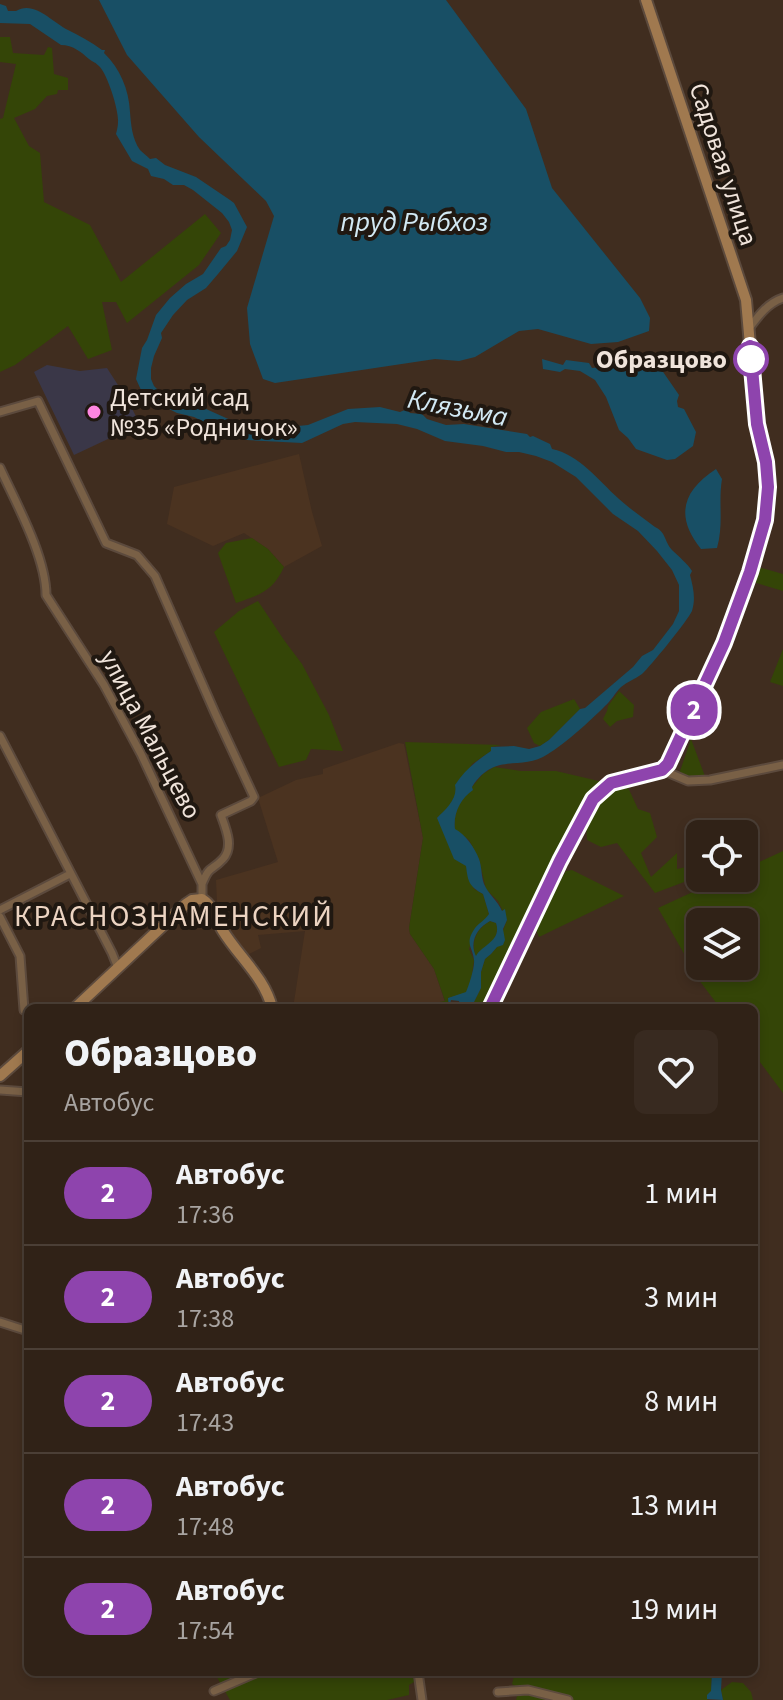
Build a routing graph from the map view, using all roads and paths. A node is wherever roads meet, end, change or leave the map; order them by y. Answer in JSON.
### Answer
{"nodes":[{"id":1,"x":646,"y":0,"type":"edge"},
{"id":2,"x":783,"y":298,"type":"edge"},
{"id":3,"x":750,"y":327,"type":"junction"},
{"id":4,"x":0,"y":412,"type":"edge"},
{"id":5,"x":0,"y":468,"type":"edge"},
{"id":6,"x":0,"y":736,"type":"edge"},
{"id":7,"x":783,"y":765,"type":"edge"},
{"id":8,"x":662,"y":770,"type":"junction"},
{"id":9,"x":70,"y":874,"type":"junction"},
{"id":10,"x":202,"y":884,"type":"junction"},
{"id":11,"x":202,"y":899,"type":"junction"},
{"id":12,"x":0,"y":910,"type":"edge"},
{"id":13,"x":0,"y":917,"type":"edge"},
{"id":14,"x":118,"y":968,"type":"junction"},
{"id":15,"x":79,"y":1004,"type":"edge"},
{"id":16,"x":270,"y":1004,"type":"edge"},
{"id":17,"x":492,"y":1004,"type":"edge"},
{"id":18,"x":24,"y":1010,"type":"dead end"},
{"id":19,"x":24,"y":1055,"type":"edge"},
{"id":20,"x":0,"y":1076,"type":"edge"},
{"id":21,"x":0,"y":1090,"type":"edge"},
{"id":22,"x":24,"y":1092,"type":"edge"},
{"id":23,"x":0,"y":1322,"type":"edge"},
{"id":24,"x":24,"y":1330,"type":"edge"},
{"id":25,"x":249,"y":1676,"type":"edge"},
{"id":26,"x":419,"y":1676,"type":"edge"},
{"id":27,"x":214,"y":1691,"type":"dead end"},
{"id":28,"x":498,"y":1692,"type":"dead end"},
{"id":29,"x":422,"y":1696,"type":"edge"},
{"id":30,"x":568,"y":1700,"type":"edge"}],
"edges":[{"from":1,"to":3,"type":"street","name":"Садовая улица"},
{"from":2,"to":3,"type":"street"},
{"from":3,"to":8,"type":"street","name":"Садовая улица"},
{"from":4,"to":10,"type":"street"},
{"from":5,"to":10,"type":"street","name":"улица Мальцево"},
{"from":6,"to":9,"type":"street"},
{"from":7,"to":8,"type":"street"},
{"from":8,"to":17,"type":"street"},
{"from":9,"to":12,"type":"street"},
{"from":9,"to":14,"type":"street"},
{"from":10,"to":11,"type":"street","name":"улица Мальцево"},
{"from":11,"to":14,"type":"street"},
{"from":11,"to":16,"type":"street"},
{"from":13,"to":18,"type":"street"},
{"from":14,"to":15,"type":"street"},
{"from":19,"to":20,"type":"street"},
{"from":21,"to":22,"type":"street"},
{"from":23,"to":24,"type":"street"},
{"from":25,"to":27,"type":"street"},
{"from":26,"to":29,"type":"street"},
{"from":28,"to":30,"type":"street"}]}
